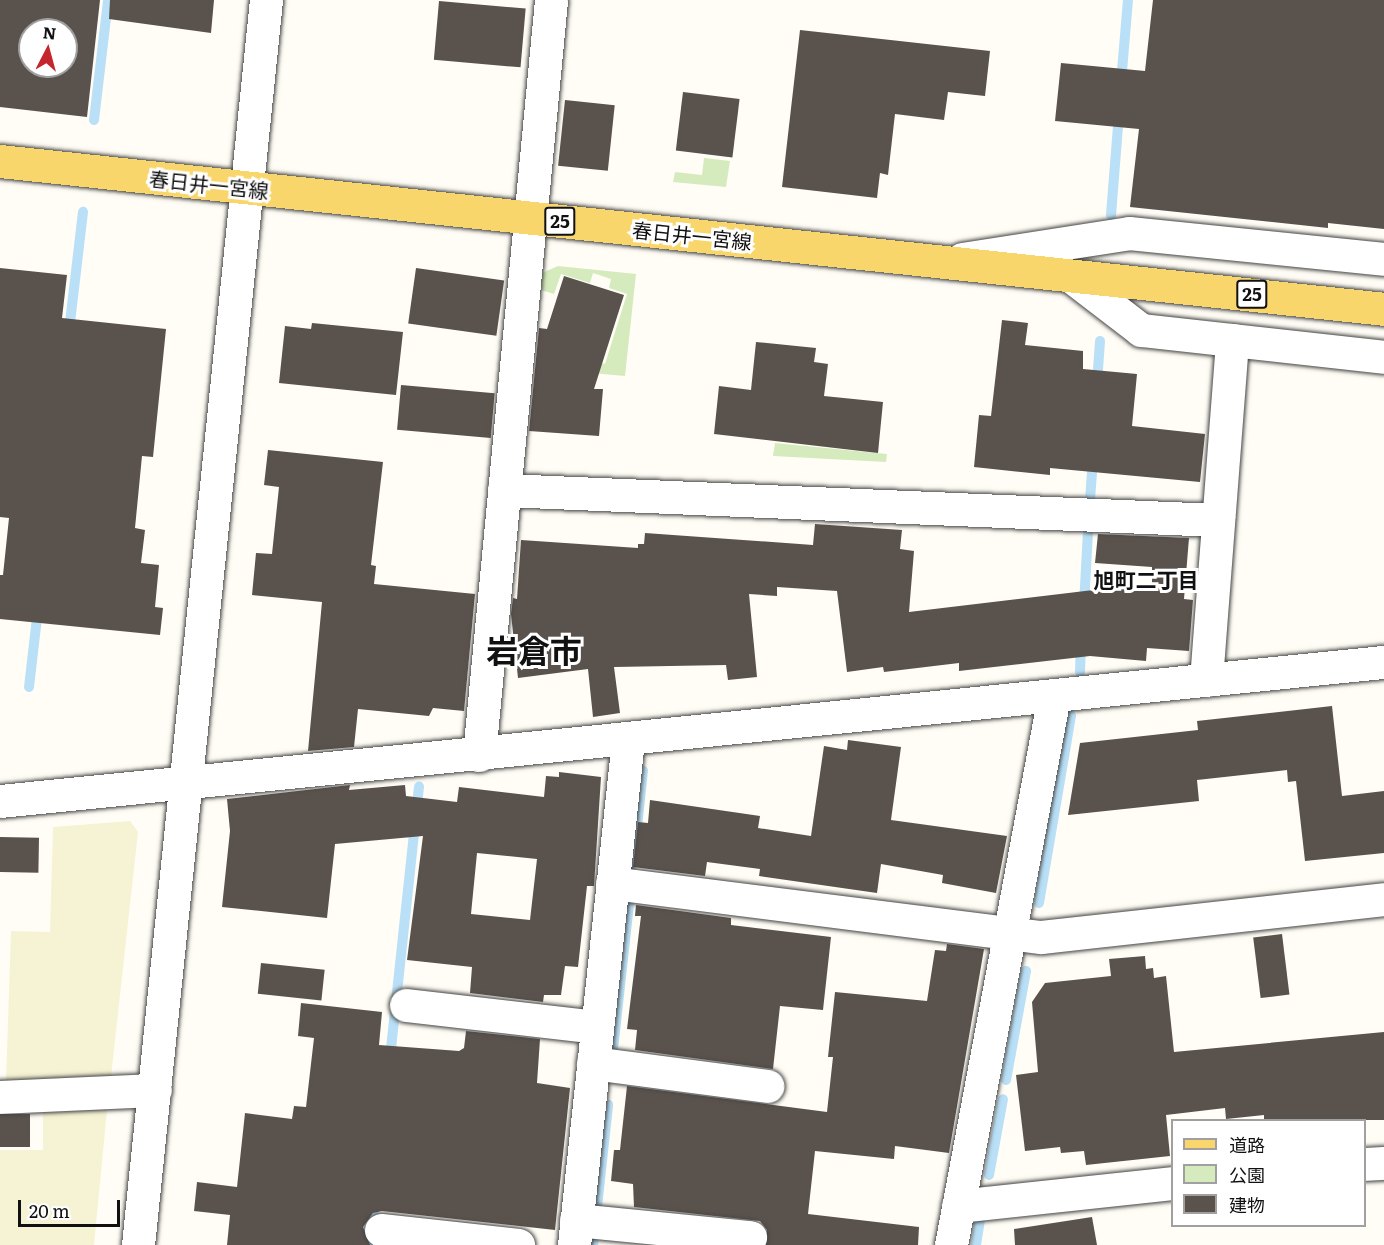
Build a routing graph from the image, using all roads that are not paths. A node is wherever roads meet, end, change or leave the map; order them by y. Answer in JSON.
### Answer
{"nodes":[{"id":1,"x":266,"y":0,"type":"edge"},
{"id":2,"x":551,"y":0,"type":"edge"},
{"id":3,"x":0,"y":161,"type":"edge"},
{"id":4,"x":246,"y":189,"type":"junction"},
{"id":5,"x":530,"y":218,"type":"junction"},
{"id":6,"x":1384,"y":259,"type":"edge"},
{"id":7,"x":945,"y":261,"type":"junction"},
{"id":8,"x":1072,"y":276,"type":"junction"},
{"id":9,"x":1384,"y":309,"type":"edge"},
{"id":10,"x":1232,"y":340,"type":"junction"},
{"id":11,"x":1384,"y":357,"type":"edge"},
{"id":12,"x":504,"y":490,"type":"junction"},
{"id":13,"x":1218,"y":520,"type":"junction"},
{"id":14,"x":1384,"y":662,"type":"edge"},
{"id":15,"x":1206,"y":680,"type":"junction"},
{"id":16,"x":1054,"y":696,"type":"junction"},
{"id":17,"x":628,"y":740,"type":"junction"},
{"id":18,"x":479,"y":755,"type":"junction"},
{"id":19,"x":186,"y":784,"type":"junction"},
{"id":20,"x":0,"y":801,"type":"edge"},
{"id":21,"x":612,"y":883,"type":"junction"},
{"id":22,"x":1384,"y":899,"type":"edge"},
{"id":23,"x":1009,"y":936,"type":"junction"},
{"id":24,"x":405,"y":1005,"type":"dead end"},
{"id":25,"x":597,"y":1027,"type":"junction"},
{"id":26,"x":593,"y":1063,"type":"junction"},
{"id":27,"x":767,"y":1086,"type":"dead end"},
{"id":28,"x":155,"y":1090,"type":"junction"},
{"id":29,"x":0,"y":1096,"type":"edge"},
{"id":30,"x":1384,"y":1162,"type":"edge"},
{"id":31,"x":1366,"y":1164,"type":"edge"},
{"id":32,"x":1171,"y":1184,"type":"edge"},
{"id":33,"x":958,"y":1206,"type":"junction"},
{"id":34,"x":381,"y":1230,"type":"dead end"},
{"id":35,"x":575,"y":1233,"type":"edge"},
{"id":36,"x":750,"y":1237,"type":"dead end"},
{"id":37,"x":138,"y":1245,"type":"edge"},
{"id":38,"x":518,"y":1245,"type":"edge"},
{"id":39,"x":951,"y":1245,"type":"edge"}],
"edges":[{"from":1,"to":4,"type":"street"},
{"from":2,"to":5,"type":"street"},
{"from":3,"to":4,"type":"main road","name":"春日井一宮線","number":"25"},
{"from":4,"to":5,"type":"main road","name":"春日井一宮線","number":"25"},
{"from":4,"to":19,"type":"street"},
{"from":5,"to":7,"type":"main road","name":"春日井一宮線","number":"25"},
{"from":5,"to":12,"type":"street"},
{"from":6,"to":7,"type":"street"},
{"from":7,"to":8,"type":"main road","name":"春日井一宮線","number":"25"},
{"from":8,"to":9,"type":"main road","name":"春日井一宮線","number":"25"},
{"from":8,"to":10,"type":"street"},
{"from":10,"to":11,"type":"street"},
{"from":10,"to":13,"type":"street"},
{"from":12,"to":13,"type":"street"},
{"from":12,"to":18,"type":"street"},
{"from":13,"to":15,"type":"street"},
{"from":14,"to":15,"type":"street"},
{"from":15,"to":16,"type":"street"},
{"from":16,"to":17,"type":"street"},
{"from":16,"to":23,"type":"street"},
{"from":17,"to":18,"type":"street"},
{"from":17,"to":21,"type":"street"},
{"from":18,"to":19,"type":"street"},
{"from":19,"to":20,"type":"street"},
{"from":19,"to":28,"type":"street"},
{"from":21,"to":23,"type":"street"},
{"from":21,"to":25,"type":"street"},
{"from":22,"to":23,"type":"street"},
{"from":23,"to":33,"type":"street"},
{"from":24,"to":25,"type":"street"},
{"from":25,"to":26,"type":"street"},
{"from":26,"to":27,"type":"street"},
{"from":26,"to":35,"type":"street"},
{"from":28,"to":29,"type":"street"},
{"from":28,"to":37,"type":"street"},
{"from":30,"to":31,"type":"street"},
{"from":32,"to":33,"type":"street"},
{"from":33,"to":39,"type":"street"},
{"from":34,"to":38,"type":"street"},
{"from":35,"to":36,"type":"street"}]}
